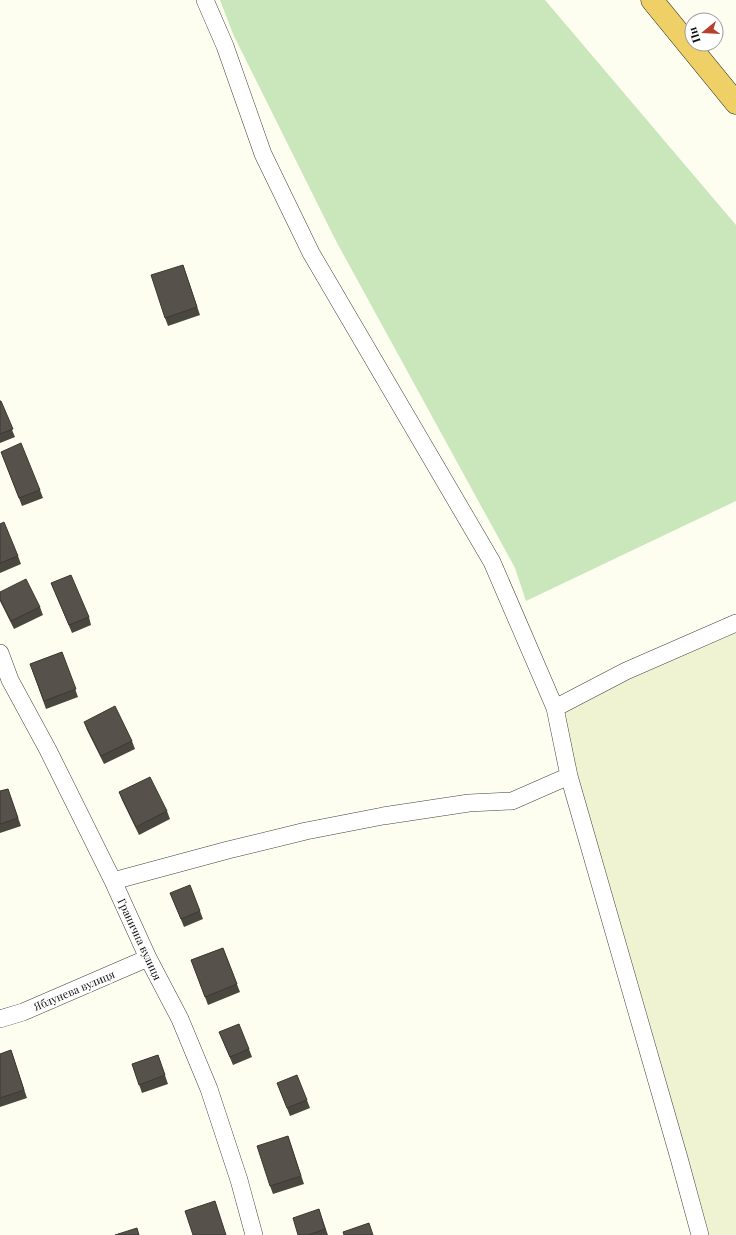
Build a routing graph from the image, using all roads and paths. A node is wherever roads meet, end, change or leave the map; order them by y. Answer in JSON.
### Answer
{"nodes":[{"id":1,"x":205,"y":0,"type":"edge"},
{"id":2,"x":652,"y":0,"type":"edge"},
{"id":3,"x":736,"y":103,"type":"edge"},
{"id":4,"x":736,"y":623,"type":"edge"},
{"id":5,"x":0,"y":653,"type":"edge"},
{"id":6,"x":4,"y":676,"type":"edge"},
{"id":7,"x":555,"y":708,"type":"junction"},
{"id":8,"x":570,"y":776,"type":"junction"},
{"id":9,"x":113,"y":881,"type":"junction"},
{"id":10,"x":148,"y":958,"type":"junction"},
{"id":11,"x":0,"y":1019,"type":"edge"},
{"id":12,"x":254,"y":1235,"type":"edge"},
{"id":13,"x":700,"y":1235,"type":"edge"}],
"edges":[{"from":1,"to":7,"type":"street"},
{"from":2,"to":3,"type":"highway"},
{"from":4,"to":7,"type":"street"},
{"from":5,"to":6,"type":"street","name":"Гранична вулиця"},
{"from":6,"to":9,"type":"street","name":"Гранична вулиця"},
{"from":7,"to":8,"type":"street"},
{"from":8,"to":9,"type":"street"},
{"from":8,"to":13,"type":"street"},
{"from":9,"to":10,"type":"street","name":"Гранична вулиця"},
{"from":10,"to":11,"type":"street","name":"Яблунева вулиця"},
{"from":10,"to":12,"type":"street","name":"Гранична вулиця"}]}
